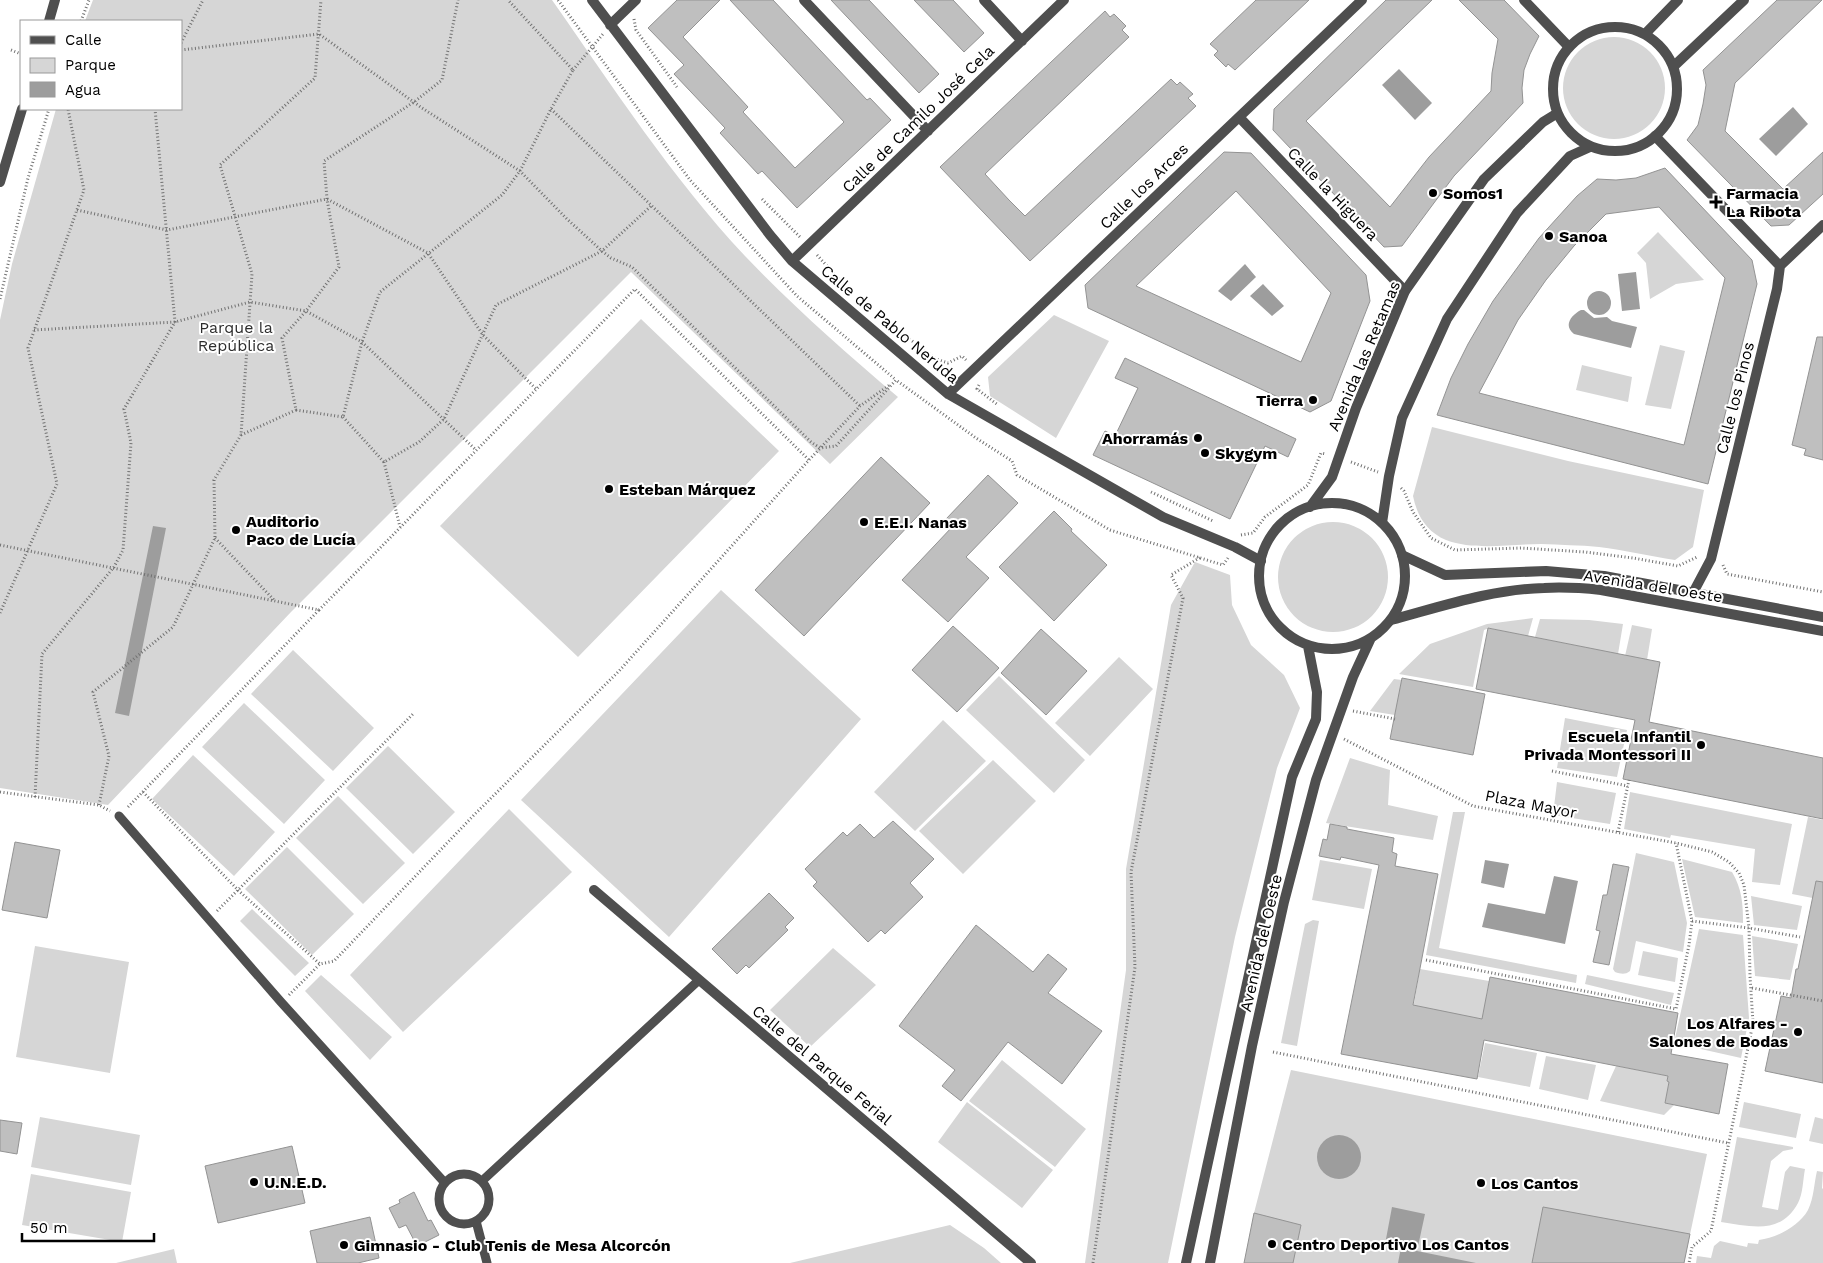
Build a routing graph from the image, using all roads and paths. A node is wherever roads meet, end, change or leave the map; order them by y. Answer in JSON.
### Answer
{"nodes":[{"id":1,"x":55,"y":0,"type":"edge"},
{"id":2,"x":89,"y":0,"type":"edge"},
{"id":3,"x":203,"y":0,"type":"edge"},
{"id":4,"x":320,"y":0,"type":"edge"},
{"id":5,"x":458,"y":0,"type":"edge"},
{"id":6,"x":508,"y":0,"type":"edge"},
{"id":7,"x":558,"y":0,"type":"edge"},
{"id":8,"x":592,"y":0,"type":"edge"},
{"id":9,"x":804,"y":0,"type":"edge"},
{"id":10,"x":984,"y":0,"type":"edge"},
{"id":11,"x":1064,"y":0,"type":"edge"},
{"id":12,"x":1362,"y":0,"type":"edge"},
{"id":13,"x":1524,"y":0,"type":"edge"},
{"id":14,"x":1678,"y":0,"type":"edge"},
{"id":15,"x":1744,"y":0,"type":"edge"},
{"id":16,"x":635,"y":1,"type":"edge"},
{"id":17,"x":48,"y":20,"type":"edge"},
{"id":18,"x":81,"y":20,"type":"edge"},
{"id":19,"x":610,"y":25,"type":"junction"},
{"id":20,"x":318,"y":34,"type":"junction"},
{"id":21,"x":1646,"y":34,"type":"junction"},
{"id":22,"x":182,"y":41,"type":"edge"},
{"id":23,"x":1022,"y":41,"type":"junction"},
{"id":24,"x":1568,"y":46,"type":"junction"},
{"id":25,"x":592,"y":47,"type":"junction"},
{"id":26,"x":10,"y":50,"type":"dead end"},
{"id":27,"x":182,"y":50,"type":"edge"},
{"id":28,"x":20,"y":54,"type":"edge"},
{"id":29,"x":1674,"y":66,"type":"junction"},
{"id":30,"x":573,"y":70,"type":"junction"},
{"id":31,"x":683,"y":94,"type":"dead end"},
{"id":32,"x":414,"y":102,"type":"junction"},
{"id":33,"x":550,"y":109,"type":"junction"},
{"id":34,"x":22,"y":110,"type":"edge"},
{"id":35,"x":49,"y":110,"type":"edge"},
{"id":36,"x":68,"y":110,"type":"edge"},
{"id":37,"x":155,"y":110,"type":"edge"},
{"id":38,"x":1556,"y":114,"type":"junction"},
{"id":39,"x":1238,"y":117,"type":"junction"},
{"id":40,"x":928,"y":131,"type":"junction"},
{"id":41,"x":1655,"y":136,"type":"junction"},
{"id":42,"x":1590,"y":147,"type":"junction"},
{"id":43,"x":520,"y":171,"type":"junction"},
{"id":44,"x":0,"y":182,"type":"edge"},
{"id":45,"x":760,"y":197,"type":"dead end"},
{"id":46,"x":327,"y":199,"type":"junction"},
{"id":47,"x":651,"y":206,"type":"junction"},
{"id":48,"x":77,"y":210,"type":"junction"},
{"id":49,"x":236,"y":218,"type":"junction"},
{"id":50,"x":1823,"y":225,"type":"edge"},
{"id":51,"x":168,"y":230,"type":"junction"},
{"id":52,"x":808,"y":245,"type":"junction"},
{"id":53,"x":602,"y":251,"type":"junction"},
{"id":54,"x":428,"y":252,"type":"junction"},
{"id":55,"x":792,"y":261,"type":"junction"},
{"id":56,"x":1780,"y":266,"type":"junction"},
{"id":57,"x":1405,"y":291,"type":"junction"},
{"id":58,"x":852,"y":294,"type":"dead end"},
{"id":59,"x":0,"y":299,"type":"edge"},
{"id":60,"x":250,"y":302,"type":"junction"},
{"id":61,"x":306,"y":311,"type":"junction"},
{"id":62,"x":882,"y":318,"type":"dead end"},
{"id":63,"x":175,"y":322,"type":"junction"},
{"id":64,"x":34,"y":330,"type":"junction"},
{"id":65,"x":483,"y":335,"type":"junction"},
{"id":66,"x":362,"y":342,"type":"junction"},
{"id":67,"x":975,"y":369,"type":"junction"},
{"id":68,"x":896,"y":380,"type":"junction"},
{"id":69,"x":536,"y":389,"type":"junction"},
{"id":70,"x":948,"y":394,"type":"junction"},
{"id":71,"x":860,"y":406,"type":"junction"},
{"id":72,"x":998,"y":406,"type":"dead end"},
{"id":73,"x":296,"y":410,"type":"junction"},
{"id":74,"x":343,"y":417,"type":"junction"},
{"id":75,"x":444,"y":419,"type":"junction"},
{"id":76,"x":241,"y":435,"type":"junction"},
{"id":77,"x":820,"y":448,"type":"junction"},
{"id":78,"x":476,"y":450,"type":"junction"},
{"id":79,"x":1339,"y":459,"type":"junction"},
{"id":80,"x":808,"y":460,"type":"junction"},
{"id":81,"x":384,"y":462,"type":"junction"},
{"id":82,"x":1389,"y":476,"type":"junction"},
{"id":83,"x":1150,"y":492,"type":"dead end"},
{"id":84,"x":1310,"y":507,"type":"junction"},
{"id":85,"x":1382,"y":523,"type":"junction"},
{"id":86,"x":1218,"y":524,"type":"dead end"},
{"id":87,"x":400,"y":527,"type":"junction"},
{"id":88,"x":215,"y":538,"type":"junction"},
{"id":89,"x":0,"y":545,"type":"edge"},
{"id":90,"x":1235,"y":547,"type":"junction"},
{"id":91,"x":28,"y":550,"type":"junction"},
{"id":92,"x":1402,"y":555,"type":"junction"},
{"id":93,"x":1201,"y":557,"type":"junction"},
{"id":94,"x":1711,"y":559,"type":"junction"},
{"id":95,"x":1260,"y":560,"type":"junction"},
{"id":96,"x":114,"y":567,"type":"junction"},
{"id":97,"x":193,"y":584,"type":"junction"},
{"id":98,"x":1694,"y":591,"type":"junction"},
{"id":99,"x":1823,"y":592,"type":"edge"},
{"id":100,"x":275,"y":601,"type":"junction"},
{"id":101,"x":319,"y":610,"type":"junction"},
{"id":102,"x":0,"y":613,"type":"edge"},
{"id":103,"x":1823,"y":617,"type":"edge"},
{"id":104,"x":1391,"y":620,"type":"junction"},
{"id":105,"x":1823,"y":631,"type":"edge"},
{"id":106,"x":1371,"y":638,"type":"junction"},
{"id":107,"x":1308,"y":646,"type":"junction"},
{"id":108,"x":1353,"y":711,"type":"dead end"},
{"id":109,"x":414,"y":713,"type":"dead end"},
{"id":110,"x":1394,"y":719,"type":"dead end"},
{"id":111,"x":1337,"y":735,"type":"dead end"},
{"id":112,"x":1552,"y":771,"type":"dead end"},
{"id":113,"x":1629,"y":780,"type":"dead end"},
{"id":114,"x":1628,"y":786,"type":"junction"},
{"id":115,"x":0,"y":792,"type":"edge"},
{"id":116,"x":143,"y":792,"type":"junction"},
{"id":117,"x":36,"y":797,"type":"junction"},
{"id":118,"x":100,"y":806,"type":"junction"},
{"id":119,"x":119,"y":816,"type":"junction"},
{"id":120,"x":1618,"y":832,"type":"junction"},
{"id":121,"x":1676,"y":843,"type":"junction"},
{"id":122,"x":239,"y":890,"type":"junction"},
{"id":123,"x":594,"y":890,"type":"dead end"},
{"id":124,"x":209,"y":919,"type":"junction"},
{"id":125,"x":1692,"y":921,"type":"junction"},
{"id":126,"x":1749,"y":928,"type":"junction"},
{"id":127,"x":1800,"y":937,"type":"dead end"},
{"id":128,"x":1426,"y":960,"type":"dead end"},
{"id":129,"x":320,"y":964,"type":"junction"},
{"id":130,"x":699,"y":980,"type":"junction"},
{"id":131,"x":1752,"y":988,"type":"junction"},
{"id":132,"x":1823,"y":1001,"type":"edge"},
{"id":133,"x":281,"y":1002,"type":"junction"},
{"id":134,"x":1273,"y":1052,"type":"dead end"},
{"id":135,"x":1728,"y":1143,"type":"junction"},
{"id":136,"x":482,"y":1180,"type":"junction"},
{"id":137,"x":445,"y":1183,"type":"junction"},
{"id":138,"x":476,"y":1221,"type":"junction"},
{"id":139,"x":487,"y":1263,"type":"edge"},
{"id":140,"x":1031,"y":1263,"type":"edge"},
{"id":141,"x":1093,"y":1263,"type":"edge"},
{"id":142,"x":1186,"y":1263,"type":"edge"},
{"id":143,"x":1210,"y":1263,"type":"edge"},
{"id":144,"x":1689,"y":1263,"type":"edge"}],
"edges":[{"from":1,"to":17,"type":"street"},
{"from":2,"to":18,"type":"path"},
{"from":3,"to":22,"type":"path"},
{"from":4,"to":20,"type":"path"},
{"from":5,"to":32,"type":"path"},
{"from":6,"to":30,"type":"path"},
{"from":7,"to":25,"type":"path"},
{"from":8,"to":19,"type":"street","name":"Calle de Pablo Neruda"},
{"from":9,"to":40,"type":"street"},
{"from":10,"to":23,"type":"street"},
{"from":11,"to":23,"type":"street","name":"Calle de Camilo José Cela"},
{"from":12,"to":39,"type":"street","name":"Calle los Arces"},
{"from":13,"to":24,"type":"street"},
{"from":14,"to":21,"type":"street"},
{"from":15,"to":29,"type":"street"},
{"from":16,"to":19,"type":"street"},
{"from":16,"to":31,"type":"path"},
{"from":19,"to":25,"type":"path"},
{"from":19,"to":55,"type":"street","name":"Calle de Pablo Neruda"},
{"from":20,"to":27,"type":"path"},
{"from":20,"to":32,"type":"path"},
{"from":20,"to":49,"type":"path"},
{"from":21,"to":24,"type":"street"},
{"from":21,"to":29,"type":"street"},
{"from":23,"to":40,"type":"street","name":"Calle de Camilo José Cela"},
{"from":24,"to":38,"type":"street"},
{"from":25,"to":30,"type":"path"},
{"from":25,"to":68,"type":"path"},
{"from":26,"to":28,"type":"path"},
{"from":29,"to":41,"type":"street"},
{"from":30,"to":33,"type":"path"},
{"from":32,"to":43,"type":"path"},
{"from":32,"to":46,"type":"path"},
{"from":33,"to":43,"type":"path"},
{"from":33,"to":47,"type":"path"},
{"from":34,"to":44,"type":"street"},
{"from":35,"to":59,"type":"path"},
{"from":36,"to":48,"type":"path"},
{"from":37,"to":51,"type":"path"},
{"from":38,"to":42,"type":"street"},
{"from":38,"to":57,"type":"street","name":"Avenida las Retamas"},
{"from":39,"to":57,"type":"street","name":"Calle la Higuera"},
{"from":39,"to":67,"type":"street","name":"Calle los Arces"},
{"from":40,"to":52,"type":"street","name":"Calle de Camilo José Cela"},
{"from":41,"to":42,"type":"street"},
{"from":41,"to":56,"type":"street"},
{"from":42,"to":82,"type":"street"},
{"from":43,"to":53,"type":"path"},
{"from":43,"to":54,"type":"path"},
{"from":45,"to":52,"type":"path"},
{"from":46,"to":49,"type":"path"},
{"from":46,"to":54,"type":"path"},
{"from":46,"to":61,"type":"path"},
{"from":47,"to":53,"type":"path"},
{"from":47,"to":71,"type":"path"},
{"from":48,"to":51,"type":"path"},
{"from":48,"to":64,"type":"path"},
{"from":49,"to":51,"type":"path"},
{"from":49,"to":60,"type":"path"},
{"from":50,"to":56,"type":"street"},
{"from":51,"to":63,"type":"path"},
{"from":52,"to":55,"type":"street","name":"Calle de Camilo José Cela"},
{"from":52,"to":58,"type":"path"},
{"from":53,"to":65,"type":"path"},
{"from":53,"to":77,"type":"path"},
{"from":54,"to":65,"type":"path"},
{"from":54,"to":66,"type":"path"},
{"from":55,"to":70,"type":"street","name":"Calle de Pablo Neruda"},
{"from":56,"to":94,"type":"street","name":"Calle los Pinos"},
{"from":57,"to":79,"type":"street","name":"Avenida las Retamas"},
{"from":60,"to":61,"type":"path"},
{"from":60,"to":63,"type":"path"},
{"from":60,"to":76,"type":"path"},
{"from":61,"to":66,"type":"path"},
{"from":61,"to":73,"type":"path"},
{"from":62,"to":67,"type":"path"},
{"from":63,"to":64,"type":"path"},
{"from":63,"to":96,"type":"path"},
{"from":64,"to":91,"type":"path"},
{"from":65,"to":69,"type":"path"},
{"from":65,"to":75,"type":"path"},
{"from":66,"to":74,"type":"path"},
{"from":66,"to":75,"type":"path"},
{"from":67,"to":70,"type":"street","name":"Calle los Arces"},
{"from":67,"to":72,"type":"path"},
{"from":68,"to":71,"type":"path"},
{"from":68,"to":77,"type":"path"},
{"from":68,"to":93,"type":"path"},
{"from":69,"to":78,"type":"path"},
{"from":69,"to":80,"type":"path"},
{"from":70,"to":90,"type":"street","name":"Calle de Pablo Neruda"},
{"from":71,"to":77,"type":"path"},
{"from":73,"to":74,"type":"path"},
{"from":73,"to":76,"type":"path"},
{"from":74,"to":81,"type":"path"},
{"from":75,"to":78,"type":"path"},
{"from":75,"to":81,"type":"path"},
{"from":76,"to":88,"type":"path"},
{"from":77,"to":80,"type":"path"},
{"from":78,"to":87,"type":"path"},
{"from":79,"to":82,"type":"path"},
{"from":79,"to":84,"type":"street","name":"Avenida las Retamas"},
{"from":79,"to":90,"type":"path"},
{"from":80,"to":129,"type":"path"},
{"from":81,"to":87,"type":"path"},
{"from":82,"to":85,"type":"street"},
{"from":82,"to":94,"type":"path"},
{"from":83,"to":86,"type":"path"},
{"from":84,"to":85,"type":"street"},
{"from":84,"to":95,"type":"street"},
{"from":85,"to":92,"type":"street"},
{"from":87,"to":101,"type":"path"},
{"from":88,"to":97,"type":"path"},
{"from":88,"to":100,"type":"path"},
{"from":89,"to":91,"type":"path"},
{"from":90,"to":93,"type":"path"},
{"from":90,"to":95,"type":"street","name":"Calle de Pablo Neruda"},
{"from":91,"to":96,"type":"path"},
{"from":91,"to":102,"type":"path"},
{"from":92,"to":98,"type":"street","name":"Avenida del Oeste"},
{"from":92,"to":104,"type":"street"},
{"from":93,"to":141,"type":"path"},
{"from":94,"to":98,"type":"street","name":"Calle los Pinos"},
{"from":94,"to":99,"type":"path"},
{"from":95,"to":107,"type":"street"},
{"from":96,"to":97,"type":"path"},
{"from":96,"to":117,"type":"path"},
{"from":97,"to":100,"type":"path"},
{"from":97,"to":118,"type":"path"},
{"from":98,"to":103,"type":"street","name":"Avenida del Oeste"},
{"from":100,"to":101,"type":"path"},
{"from":101,"to":116,"type":"path"},
{"from":104,"to":105,"type":"street","name":"Avenida del Oeste"},
{"from":104,"to":106,"type":"street"},
{"from":106,"to":107,"type":"street"},
{"from":106,"to":143,"type":"street","name":"Avenida del Oeste"},
{"from":107,"to":142,"type":"street","name":"Avenida del Oeste"},
{"from":108,"to":110,"type":"path"},
{"from":109,"to":122,"type":"path"},
{"from":111,"to":120,"type":"path","name":"Plaza Mayor"},
{"from":112,"to":114,"type":"path"},
{"from":113,"to":114,"type":"path"},
{"from":114,"to":120,"type":"path"},
{"from":115,"to":117,"type":"path"},
{"from":116,"to":119,"type":"path"},
{"from":116,"to":122,"type":"path"},
{"from":117,"to":118,"type":"path"},
{"from":118,"to":119,"type":"path"},
{"from":119,"to":124,"type":"lane"},
{"from":120,"to":121,"type":"path","name":"Plaza Mayor"},
{"from":121,"to":125,"type":"path"},
{"from":121,"to":126,"type":"path","name":"Plaza Mayor"},
{"from":122,"to":124,"type":"path"},
{"from":122,"to":129,"type":"path"},
{"from":123,"to":130,"type":"street","name":"Calle del Parque Ferial"},
{"from":124,"to":133,"type":"lane"},
{"from":125,"to":126,"type":"path"},
{"from":125,"to":128,"type":"path"},
{"from":126,"to":127,"type":"path"},
{"from":126,"to":131,"type":"path","name":"Plaza Mayor"},
{"from":129,"to":133,"type":"path"},
{"from":130,"to":136,"type":"lane"},
{"from":130,"to":140,"type":"street","name":"Calle del Parque Ferial"},
{"from":131,"to":132,"type":"path"},
{"from":131,"to":135,"type":"path","name":"Plaza Mayor"},
{"from":133,"to":137,"type":"lane"},
{"from":134,"to":135,"type":"path"},
{"from":135,"to":144,"type":"path","name":"Plaza Mayor"},
{"from":136,"to":137,"type":"lane"},
{"from":136,"to":138,"type":"lane"},
{"from":137,"to":138,"type":"lane"},
{"from":138,"to":139,"type":"lane"}]}
